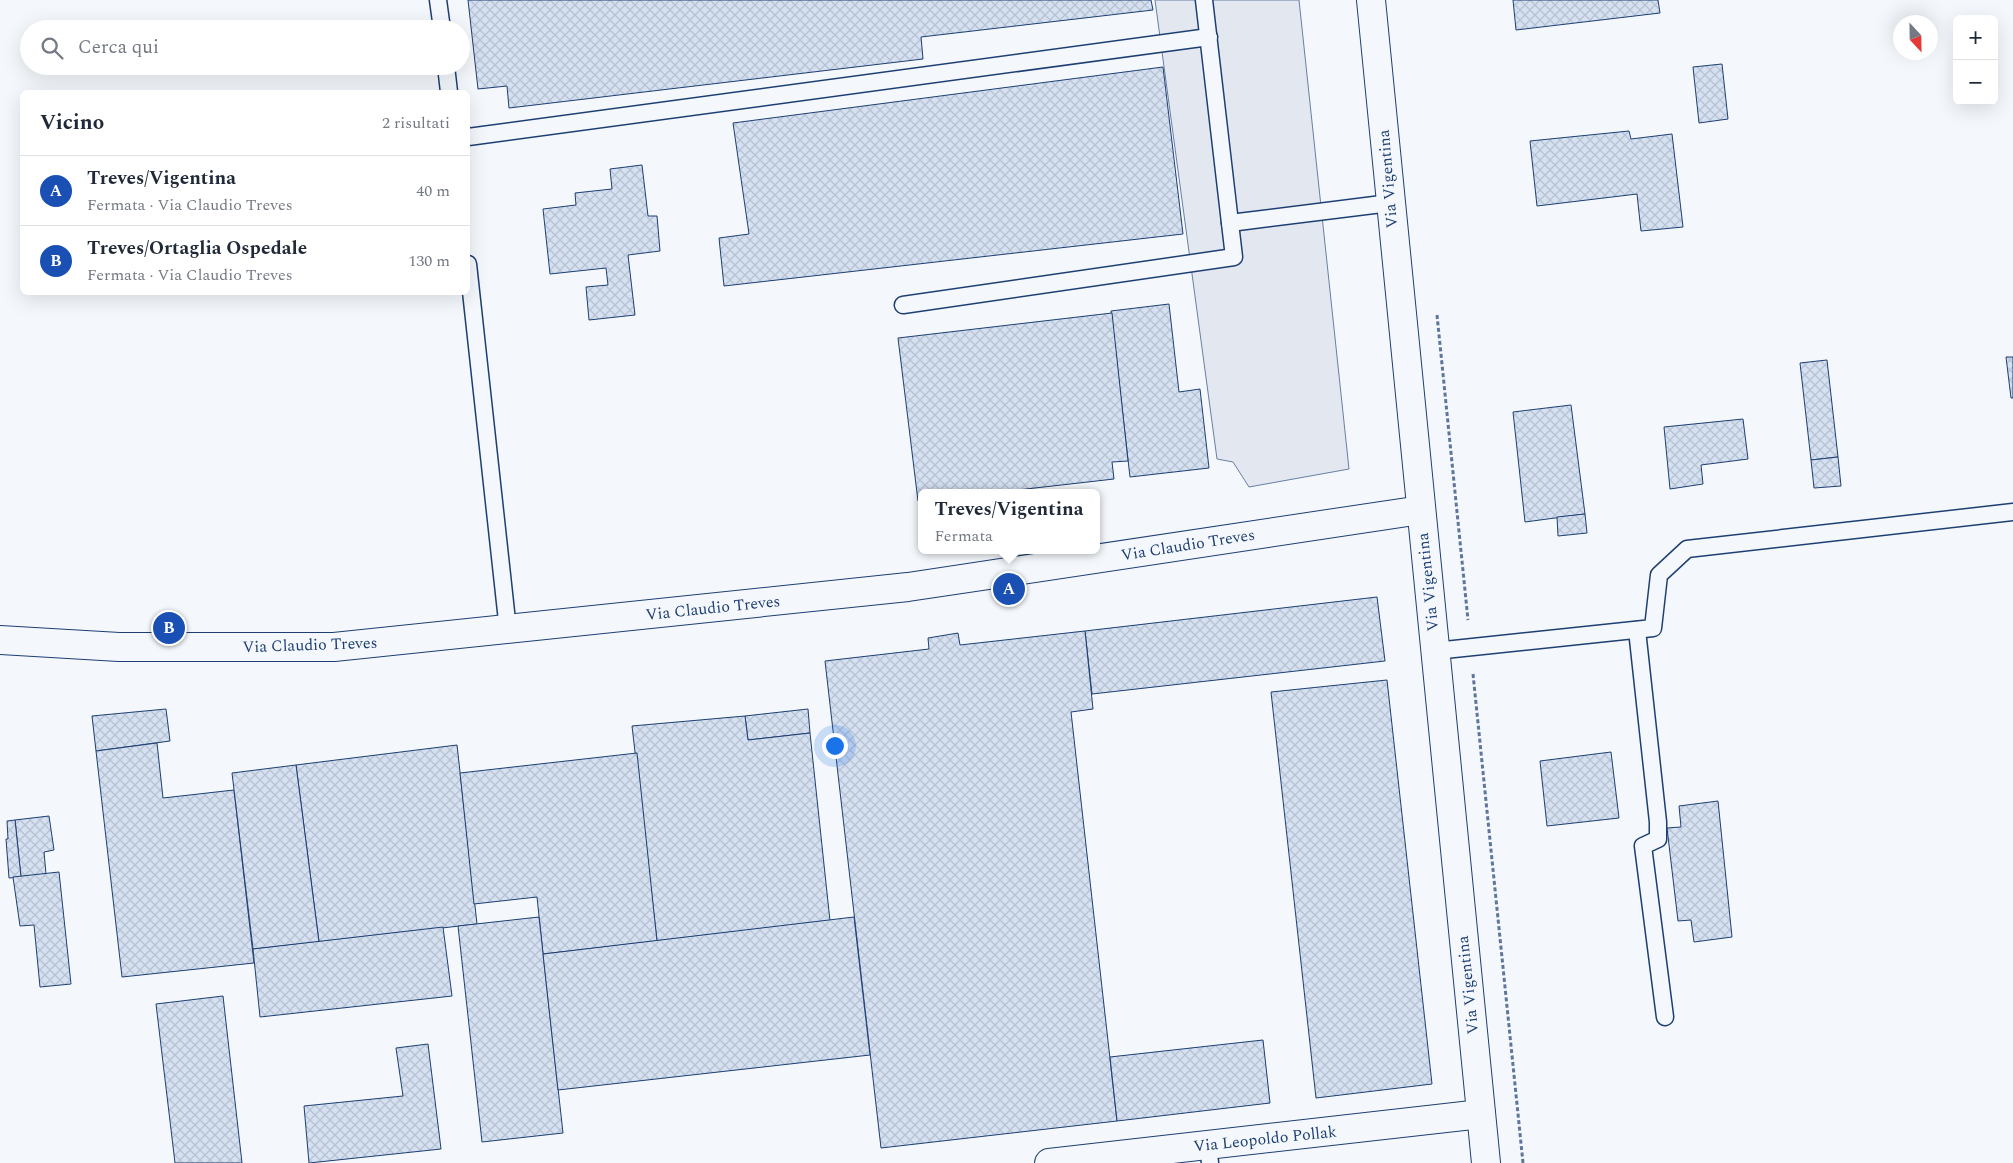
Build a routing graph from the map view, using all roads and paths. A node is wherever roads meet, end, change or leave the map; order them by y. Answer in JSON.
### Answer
{"nodes":[{"id":1,"x":438,"y":0,"type":"edge"},
{"id":2,"x":1204,"y":0,"type":"edge"},
{"id":3,"x":1371,"y":0,"type":"edge"},
{"id":4,"x":441,"y":20,"type":"edge"},
{"id":5,"x":1209,"y":37,"type":"junction"},
{"id":6,"x":447,"y":75,"type":"edge"},
{"id":7,"x":449,"y":90,"type":"edge"},
{"id":8,"x":470,"y":137,"type":"edge"},
{"id":9,"x":1390,"y":203,"type":"junction"},
{"id":10,"x":1230,"y":222,"type":"junction"},
{"id":11,"x":470,"y":282,"type":"edge"},
{"id":12,"x":903,"y":305,"type":"dead end"},
{"id":13,"x":1437,"y":314,"type":"dead end"},
{"id":14,"x":1421,"y":510,"type":"junction"},
{"id":15,"x":2013,"y":512,"type":"edge"},
{"id":16,"x":508,"y":630,"type":"junction"},
{"id":17,"x":1637,"y":630,"type":"junction"},
{"id":18,"x":0,"y":640,"type":"edge"},
{"id":19,"x":1471,"y":647,"type":"junction"},
{"id":20,"x":1434,"y":650,"type":"junction"},
{"id":21,"x":1665,"y":1017,"type":"dead end"},
{"id":22,"x":1481,"y":1114,"type":"junction"},
{"id":23,"x":1209,"y":1154,"type":"edge"},
{"id":24,"x":1049,"y":1163,"type":"edge"},
{"id":25,"x":1486,"y":1163,"type":"edge"},
{"id":26,"x":1523,"y":1163,"type":"edge"}],
"edges":[{"from":1,"to":4,"type":"lane"},
{"from":2,"to":5,"type":"lane"},
{"from":3,"to":9,"type":"street","name":"Via Vigentina"},
{"from":5,"to":8,"type":"lane"},
{"from":5,"to":10,"type":"lane"},
{"from":6,"to":7,"type":"lane"},
{"from":9,"to":10,"type":"lane"},
{"from":9,"to":14,"type":"street","name":"Via Vigentina"},
{"from":10,"to":12,"type":"lane"},
{"from":11,"to":16,"type":"lane"},
{"from":13,"to":19,"type":"path"},
{"from":14,"to":16,"type":"street","name":"Via Claudio Treves"},
{"from":14,"to":20,"type":"street","name":"Via Vigentina"},
{"from":15,"to":17,"type":"lane"},
{"from":16,"to":18,"type":"street","name":"Via Claudio Treves"},
{"from":17,"to":19,"type":"lane"},
{"from":17,"to":21,"type":"lane"},
{"from":19,"to":20,"type":"lane"},
{"from":19,"to":26,"type":"path"},
{"from":20,"to":22,"type":"street","name":"Via Vigentina"},
{"from":22,"to":23,"type":"street","name":"Via Leopoldo Pollak"},
{"from":22,"to":25,"type":"street","name":"Via Vigentina"},
{"from":23,"to":24,"type":"street","name":"Via Leopoldo Pollak"}]}
